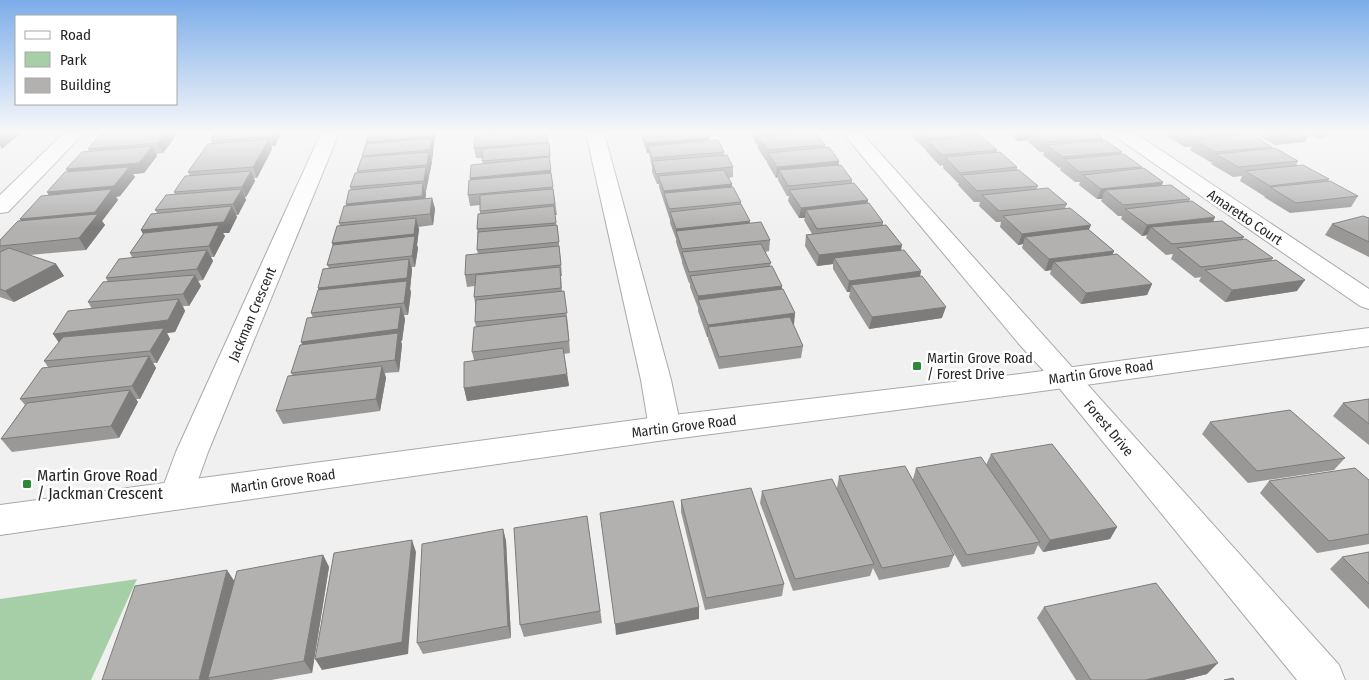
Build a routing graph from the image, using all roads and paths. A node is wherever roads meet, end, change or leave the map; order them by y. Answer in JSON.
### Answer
{"nodes":[{"id":1,"x":42,"y":165,"type":"edge"},
{"id":2,"x":316,"y":165,"type":"edge"},
{"id":3,"x":603,"y":165,"type":"edge"},
{"id":4,"x":879,"y":165,"type":"edge"},
{"id":5,"x":1169,"y":165,"type":"edge"},
{"id":6,"x":0,"y":206,"type":"edge"},
{"id":7,"x":1369,"y":301,"type":"edge"},
{"id":8,"x":1369,"y":337,"type":"edge"},
{"id":9,"x":1066,"y":377,"type":"junction"},
{"id":10,"x":665,"y":428,"type":"junction"},
{"id":11,"x":177,"y":495,"type":"junction"},
{"id":12,"x":0,"y":520,"type":"edge"},
{"id":13,"x":1324,"y":680,"type":"edge"}],
"edges":[{"from":1,"to":6,"type":"street"},
{"from":2,"to":11,"type":"street","name":"Jackman Crescent"},
{"from":3,"to":10,"type":"street"},
{"from":4,"to":9,"type":"street","name":"Forest Drive"},
{"from":5,"to":7,"type":"street","name":"Amaretto Court"},
{"from":8,"to":9,"type":"street","name":"Martin Grove Road"},
{"from":9,"to":10,"type":"street","name":"Martin Grove Road"},
{"from":9,"to":13,"type":"street","name":"Forest Drive"},
{"from":10,"to":11,"type":"street","name":"Martin Grove Road"},
{"from":11,"to":12,"type":"street","name":"Martin Grove Road"}]}
